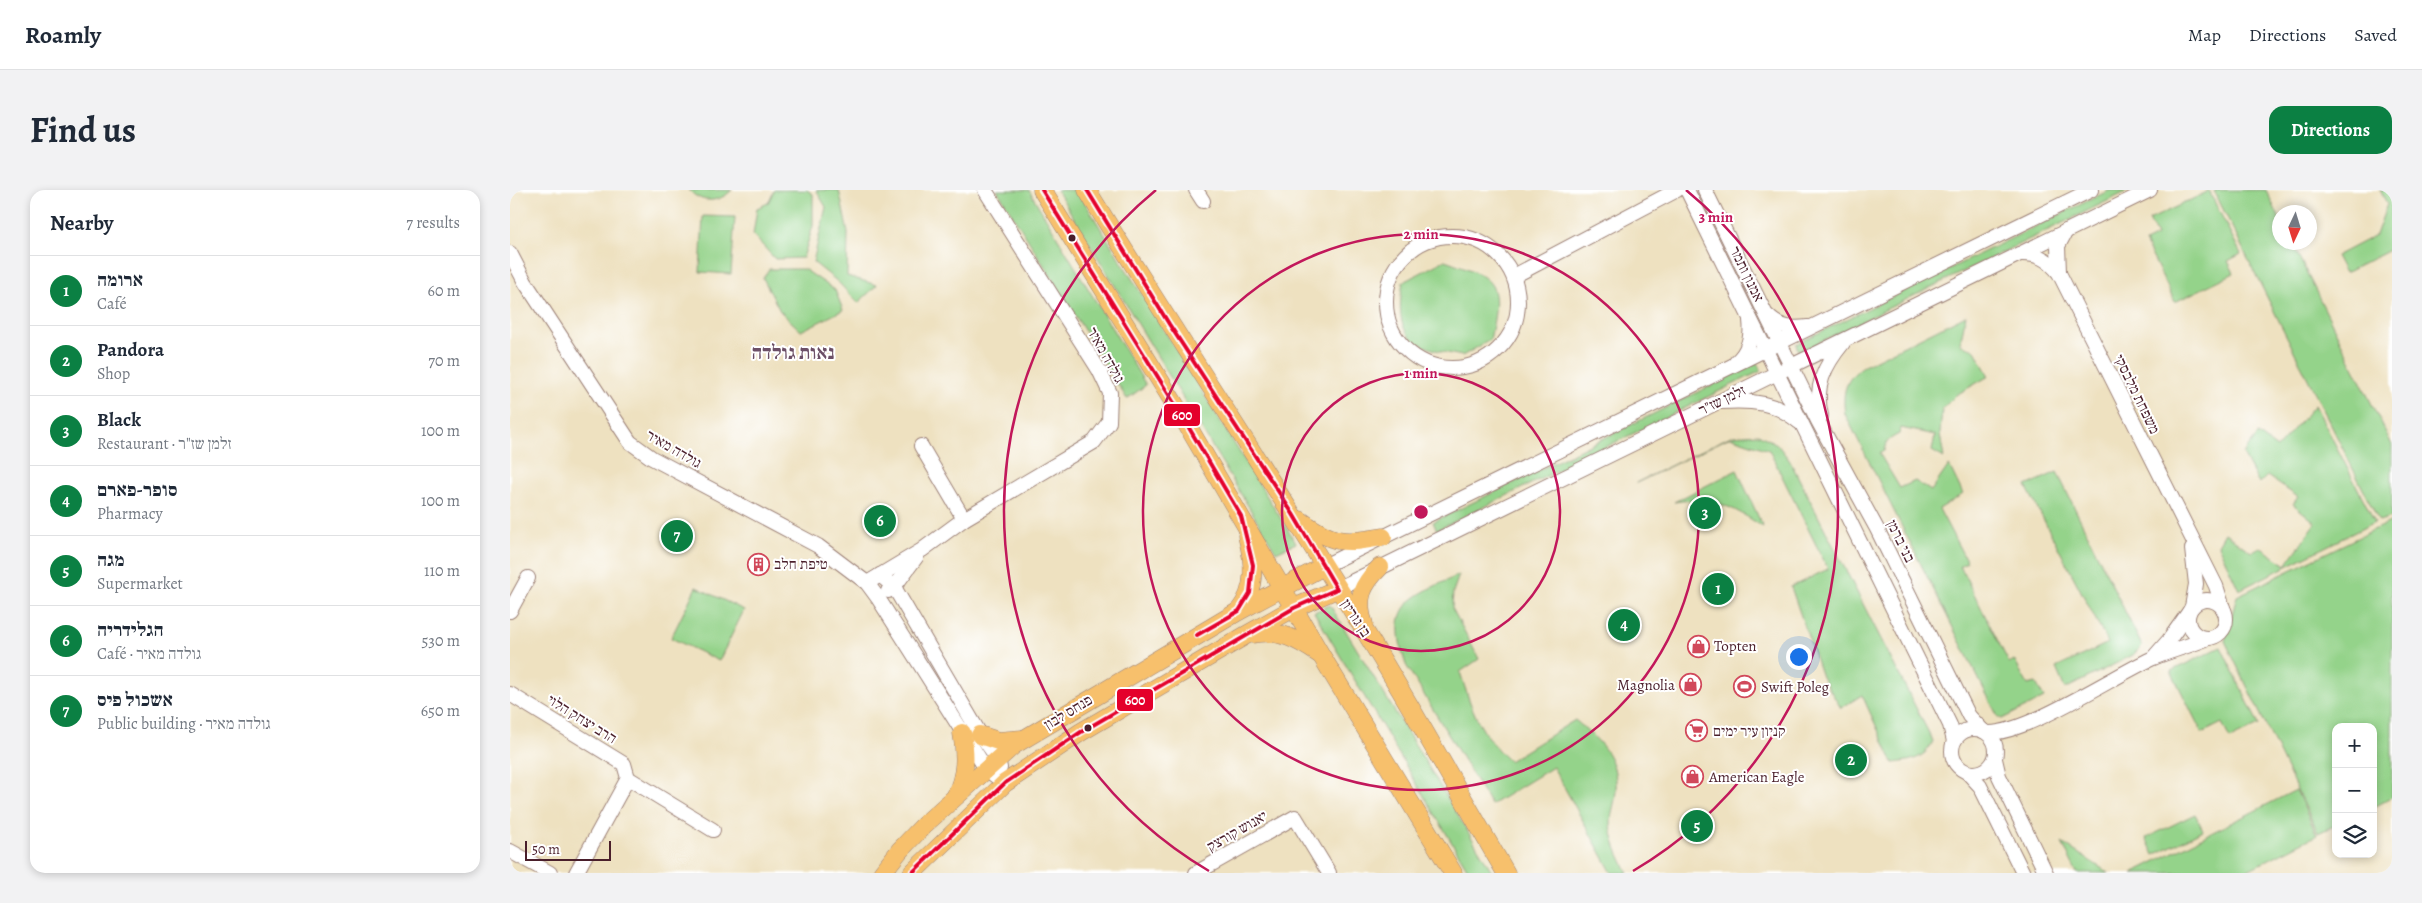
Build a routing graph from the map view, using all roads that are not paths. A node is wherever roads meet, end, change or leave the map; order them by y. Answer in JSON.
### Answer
{"nodes":[{"id":1,"x":985,"y":190,"type":"edge"},
{"id":2,"x":1042,"y":190,"type":"edge"},
{"id":3,"x":1087,"y":190,"type":"edge"},
{"id":4,"x":1677,"y":190,"type":"edge"},
{"id":5,"x":1687,"y":190,"type":"edge"},
{"id":6,"x":1705,"y":190,"type":"edge"},
{"id":7,"x":2091,"y":190,"type":"edge"},
{"id":8,"x":2150,"y":190,"type":"edge"},
{"id":9,"x":2067,"y":231,"type":"junction"},
{"id":10,"x":510,"y":254,"type":"edge"},
{"id":11,"x":2019,"y":254,"type":"junction"},
{"id":12,"x":2059,"y":273,"type":"junction"},
{"id":13,"x":1514,"y":276,"type":"junction"},
{"id":14,"x":1765,"y":313,"type":"junction"},
{"id":15,"x":1749,"y":315,"type":"junction"},
{"id":16,"x":1814,"y":326,"type":"junction"},
{"id":17,"x":1848,"y":338,"type":"junction"},
{"id":18,"x":1780,"y":343,"type":"junction"},
{"id":19,"x":1766,"y":349,"type":"junction"},
{"id":20,"x":1791,"y":366,"type":"junction"},
{"id":21,"x":1731,"y":367,"type":"junction"},
{"id":22,"x":1777,"y":373,"type":"junction"},
{"id":23,"x":1716,"y":403,"type":"junction"},
{"id":24,"x":1804,"y":426,"type":"junction"},
{"id":25,"x":920,"y":446,"type":"dead end"},
{"id":26,"x":1836,"y":454,"type":"junction"},
{"id":27,"x":1292,"y":514,"type":"junction"},
{"id":28,"x":1241,"y":516,"type":"junction"},
{"id":29,"x":964,"y":519,"type":"junction"},
{"id":30,"x":2186,"y":529,"type":"junction"},
{"id":31,"x":1383,"y":538,"type":"junction"},
{"id":32,"x":922,"y":550,"type":"junction"},
{"id":33,"x":1324,"y":566,"type":"junction"},
{"id":34,"x":1380,"y":567,"type":"junction"},
{"id":35,"x":880,"y":575,"type":"junction"},
{"id":36,"x":528,"y":578,"type":"dead end"},
{"id":37,"x":867,"y":584,"type":"junction"},
{"id":38,"x":894,"y":586,"type":"junction"},
{"id":39,"x":1283,"y":586,"type":"junction"},
{"id":40,"x":1337,"y":588,"type":"junction"},
{"id":41,"x":878,"y":598,"type":"junction"},
{"id":42,"x":1294,"y":608,"type":"junction"},
{"id":43,"x":510,"y":610,"type":"edge"},
{"id":44,"x":2191,"y":610,"type":"junction"},
{"id":45,"x":1239,"y":611,"type":"junction"},
{"id":46,"x":2224,"y":611,"type":"junction"},
{"id":47,"x":1248,"y":634,"type":"junction"},
{"id":48,"x":1367,"y":634,"type":"junction"},
{"id":49,"x":2208,"y":638,"type":"junction"},
{"id":50,"x":1321,"y":655,"type":"junction"},
{"id":51,"x":2152,"y":659,"type":"junction"},
{"id":52,"x":510,"y":694,"type":"edge"},
{"id":53,"x":957,"y":694,"type":"junction"},
{"id":54,"x":945,"y":702,"type":"junction"},
{"id":55,"x":2041,"y":716,"type":"junction"},
{"id":56,"x":1985,"y":732,"type":"junction"},
{"id":57,"x":962,"y":733,"type":"junction"},
{"id":58,"x":980,"y":735,"type":"junction"},
{"id":59,"x":1025,"y":738,"type":"junction"},
{"id":60,"x":1954,"y":741,"type":"junction"},
{"id":61,"x":1996,"y":757,"type":"junction"},
{"id":62,"x":992,"y":764,"type":"junction"},
{"id":63,"x":1968,"y":773,"type":"junction"},
{"id":64,"x":628,"y":778,"type":"junction"},
{"id":65,"x":1005,"y":783,"type":"junction"},
{"id":66,"x":955,"y":798,"type":"junction"},
{"id":67,"x":712,"y":830,"type":"dead end"},
{"id":68,"x":510,"y":851,"type":"edge"},
{"id":69,"x":1201,"y":872,"type":"edge"},
{"id":70,"x":550,"y":873,"type":"edge"},
{"id":71,"x":576,"y":873,"type":"edge"},
{"id":72,"x":882,"y":873,"type":"edge"},
{"id":73,"x":912,"y":873,"type":"edge"},
{"id":74,"x":1329,"y":873,"type":"edge"},
{"id":75,"x":1453,"y":873,"type":"edge"},
{"id":76,"x":1506,"y":873,"type":"edge"},
{"id":77,"x":2023,"y":873,"type":"edge"},
{"id":78,"x":2046,"y":873,"type":"edge"}],
"edges":[{"from":1,"to":29,"type":"street","name":"גולדה מאיר"},
{"from":2,"to":28,"type":"main road"},
{"from":3,"to":27,"type":"main road","name":"בן גוריון"},
{"from":4,"to":13,"type":"street"},
{"from":5,"to":15,"type":"street","name":"אמנון ותמר"},
{"from":6,"to":14,"type":"street","name":"אמנון ותמר"},
{"from":7,"to":16,"type":"street","name":"זלמן שז\"ר"},
{"from":8,"to":9,"type":"street","name":"זלמן שז\"ר"},
{"from":9,"to":11,"type":"street","name":"זלמן שז\"ר"},
{"from":9,"to":12,"type":"street","name":"משפחת מלבסקי"},
{"from":10,"to":37,"type":"street","name":"גולדה מאיר"},
{"from":11,"to":12,"type":"street","name":"משפחת מלבסקי"},
{"from":11,"to":17,"type":"street","name":"זלמן שז\"ר"},
{"from":12,"to":30,"type":"street","name":"משפחת מלבסקי"},
{"from":13,"to":13,"type":"street"},
{"from":14,"to":16,"type":"street"},
{"from":14,"to":18,"type":"street","name":"אמנון ותמר"},
{"from":15,"to":19,"type":"street","name":"אמנון ותמר"},
{"from":15,"to":21,"type":"street"},
{"from":16,"to":18,"type":"street","name":"זלמן שז\"ר"},
{"from":17,"to":20,"type":"street","name":"זלמן שז\"ר"},
{"from":17,"to":26,"type":"street"},
{"from":18,"to":19,"type":"street","name":"זלמן שז\"ר"},
{"from":18,"to":20,"type":"street","name":"אמנון ותמר"},
{"from":19,"to":21,"type":"street","name":"זלמן שז\"ר"},
{"from":19,"to":22,"type":"street","name":"אמנון ותמר"},
{"from":20,"to":22,"type":"street","name":"זלמן שז\"ר"},
{"from":20,"to":26,"type":"street","name":"בני ברמן"},
{"from":21,"to":31,"type":"street","name":"זלמן שז\"ר"},
{"from":22,"to":23,"type":"street","name":"זלמן שז\"ר"},
{"from":22,"to":24,"type":"street"},
{"from":23,"to":24,"type":"street"},
{"from":23,"to":34,"type":"street","name":"זלמן שז\"ר"},
{"from":24,"to":60,"type":"street"},
{"from":25,"to":29,"type":"street"},
{"from":26,"to":56,"type":"street","name":"בני ברמן"},
{"from":27,"to":31,"type":"main road"},
{"from":27,"to":33,"type":"main road","name":"בן גוריון"},
{"from":28,"to":39,"type":"main road"},
{"from":28,"to":45,"type":"main road"},
{"from":29,"to":32,"type":"street","name":"גולדה מאיר"},
{"from":30,"to":44,"type":"street","name":"משפחת מלבסקי"},
{"from":30,"to":46,"type":"street","name":"משפחת מלבסקי"},
{"from":31,"to":33,"type":"street","name":"זלמן שז\"ר"},
{"from":32,"to":35,"type":"street","name":"גולדה מאיר"},
{"from":32,"to":38,"type":"street","name":"גולדה מאיר"},
{"from":33,"to":39,"type":"main road","name":"זלמן שז\"ר"},
{"from":33,"to":40,"type":"main road","name":"בן גוריון"},
{"from":34,"to":40,"type":"street","name":"זלמן שז\"ר"},
{"from":34,"to":48,"type":"main road"},
{"from":35,"to":37,"type":"street","name":"גולדה מאיר"},
{"from":35,"to":38,"type":"street","name":"גולדה מאיר"},
{"from":36,"to":43,"type":"street"},
{"from":37,"to":41,"type":"street","name":"גולדה מאיר"},
{"from":38,"to":41,"type":"street","name":"גולדה מאיר"},
{"from":38,"to":53,"type":"street","name":"גולדה מאיר"},
{"from":39,"to":42,"type":"main road"},
{"from":39,"to":45,"type":"main road","name":"פנחס לבון"},
{"from":40,"to":42,"type":"main road","name":"זלמן שז\"ר"},
{"from":40,"to":48,"type":"main road","name":"בן גוריון"},
{"from":41,"to":54,"type":"street","name":"גולדה מאיר"},
{"from":42,"to":47,"type":"main road","name":"פנחס לבון"},
{"from":42,"to":50,"type":"main road"},
{"from":44,"to":46,"type":"street"},
{"from":44,"to":49,"type":"street"},
{"from":44,"to":51,"type":"street"},
{"from":45,"to":59,"type":"main road","name":"פנחס לבון"},
{"from":46,"to":49,"type":"street"},
{"from":47,"to":50,"type":"main road"},
{"from":47,"to":65,"type":"main road","name":"פנחס לבון"},
{"from":48,"to":76,"type":"main road","name":"בן גוריון"},
{"from":49,"to":51,"type":"street"},
{"from":50,"to":75,"type":"main road"},
{"from":51,"to":55,"type":"street"},
{"from":52,"to":64,"type":"street","name":"הרב יצחק הלוי"},
{"from":53,"to":54,"type":"street"},
{"from":53,"to":58,"type":"street","name":"גולדה מאיר"},
{"from":54,"to":57,"type":"street","name":"גולדה מאיר"},
{"from":55,"to":56,"type":"street"},
{"from":55,"to":61,"type":"street"},
{"from":56,"to":60,"type":"street"},
{"from":56,"to":61,"type":"street"},
{"from":57,"to":62,"type":"street","name":"גולדה מאיר"},
{"from":57,"to":66,"type":"main road"},
{"from":58,"to":59,"type":"main road"},
{"from":58,"to":62,"type":"street","name":"גולדה מאיר"},
{"from":59,"to":62,"type":"main road","name":"פנחס לבון"},
{"from":60,"to":63,"type":"street"},
{"from":61,"to":63,"type":"street"},
{"from":61,"to":78,"type":"street"},
{"from":62,"to":65,"type":"street","name":"גולדה מאיר"},
{"from":62,"to":66,"type":"main road","name":"פנחס לבון"},
{"from":63,"to":77,"type":"street"},
{"from":64,"to":67,"type":"street","name":"הרב יצחק הלוי"},
{"from":64,"to":71,"type":"street"},
{"from":65,"to":73,"type":"main road","name":"פנחס לבון"},
{"from":66,"to":72,"type":"main road","name":"פנחס לבון"},
{"from":68,"to":70,"type":"street"},
{"from":69,"to":74,"type":"street","name":"יאנוש קורצק"}]}
